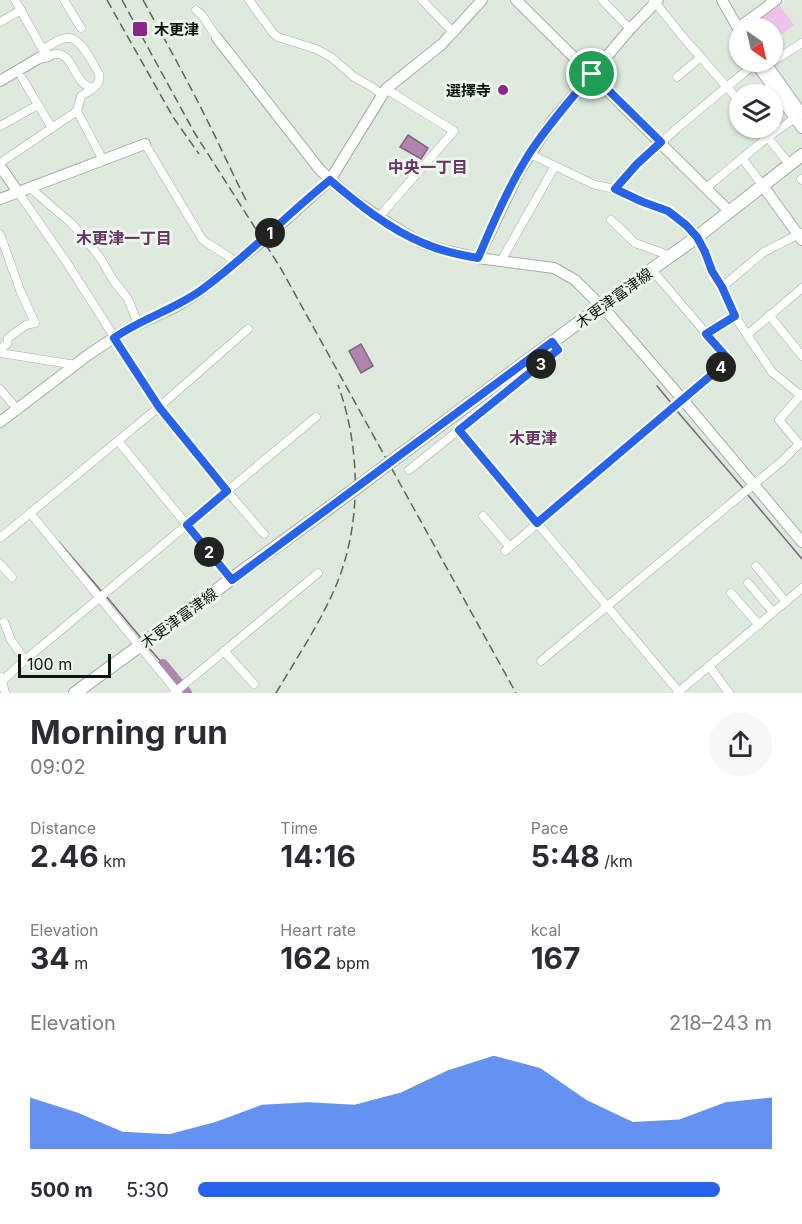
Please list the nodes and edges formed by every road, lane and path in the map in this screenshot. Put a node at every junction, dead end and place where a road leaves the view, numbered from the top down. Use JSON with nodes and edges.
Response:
{"nodes":[{"id":1,"x":15,"y":0,"type":"edge"},
{"id":2,"x":64,"y":0,"type":"edge"},
{"id":3,"x":249,"y":0,"type":"edge"},
{"id":4,"x":422,"y":0,"type":"edge"},
{"id":5,"x":482,"y":0,"type":"edge"},
{"id":6,"x":516,"y":0,"type":"edge"},
{"id":7,"x":602,"y":0,"type":"edge"},
{"id":8,"x":722,"y":0,"type":"edge"},
{"id":9,"x":776,"y":0,"type":"edge"},
{"id":10,"x":656,"y":1,"type":"edge"},
{"id":11,"x":200,"y":8,"type":"dead end"},
{"id":12,"x":21,"y":10,"type":"junction"},
{"id":13,"x":732,"y":18,"type":"edge"},
{"id":14,"x":755,"y":18,"type":"edge"},
{"id":15,"x":0,"y":22,"type":"edge"},
{"id":16,"x":81,"y":28,"type":"dead end"},
{"id":17,"x":630,"y":28,"type":"junction"},
{"id":18,"x":454,"y":33,"type":"junction"},
{"id":19,"x":218,"y":38,"type":"joint"},
{"id":20,"x":802,"y":43,"type":"edge"},
{"id":21,"x":783,"y":52,"type":"edge"},
{"id":22,"x":45,"y":53,"type":"junction"},
{"id":23,"x":701,"y":57,"type":"junction"},
{"id":24,"x":748,"y":72,"type":"edge"},
{"id":25,"x":768,"y":72,"type":"edge"},
{"id":26,"x":0,"y":74,"type":"edge"},
{"id":27,"x":592,"y":74,"type":"junction"},
{"id":28,"x":677,"y":77,"type":"dead end"},
{"id":29,"x":22,"y":78,"type":"dead end"},
{"id":30,"x":0,"y":81,"type":"edge"},
{"id":31,"x":727,"y":87,"type":"junction"},
{"id":32,"x":93,"y":88,"type":"junction"},
{"id":33,"x":729,"y":89,"type":"edge"},
{"id":34,"x":384,"y":92,"type":"junction"},
{"id":35,"x":38,"y":105,"type":"junction"},
{"id":36,"x":76,"y":111,"type":"junction"},
{"id":37,"x":800,"y":115,"type":"edge"},
{"id":38,"x":0,"y":126,"type":"edge"},
{"id":39,"x":783,"y":127,"type":"edge"},
{"id":40,"x":52,"y":128,"type":"junction"},
{"id":41,"x":802,"y":128,"type":"edge"},
{"id":42,"x":767,"y":138,"type":"edge"},
{"id":43,"x":769,"y":138,"type":"edge"},
{"id":44,"x":661,"y":142,"type":"junction"},
{"id":45,"x":145,"y":144,"type":"joint"},
{"id":46,"x":530,"y":153,"type":"junction"},
{"id":47,"x":802,"y":155,"type":"edge"},
{"id":48,"x":742,"y":159,"type":"junction"},
{"id":49,"x":103,"y":160,"type":"junction"},
{"id":50,"x":0,"y":164,"type":"edge"},
{"id":51,"x":790,"y":165,"type":"junction"},
{"id":52,"x":555,"y":166,"type":"junction"},
{"id":53,"x":330,"y":180,"type":"junction"},
{"id":54,"x":763,"y":186,"type":"junction"},
{"id":55,"x":29,"y":187,"type":"junction"},
{"id":56,"x":706,"y":188,"type":"junction"},
{"id":57,"x":615,"y":189,"type":"junction"},
{"id":58,"x":18,"y":192,"type":"junction"},
{"id":59,"x":0,"y":199,"type":"edge"},
{"id":60,"x":729,"y":211,"type":"junction"},
{"id":61,"x":379,"y":217,"type":"junction"},
{"id":62,"x":611,"y":220,"type":"dead end"},
{"id":63,"x":0,"y":234,"type":"edge"},
{"id":64,"x":801,"y":236,"type":"edge"},
{"id":65,"x":697,"y":237,"type":"junction"},
{"id":66,"x":671,"y":256,"type":"junction"},
{"id":67,"x":478,"y":258,"type":"junction"},
{"id":68,"x":501,"y":261,"type":"junction"},
{"id":69,"x":237,"y":262,"type":"junction"},
{"id":70,"x":652,"y":270,"type":"junction"},
{"id":71,"x":722,"y":287,"type":"junction"},
{"id":72,"x":802,"y":288,"type":"edge"},
{"id":73,"x":600,"y":306,"type":"junction"},
{"id":74,"x":769,"y":315,"type":"junction"},
{"id":75,"x":735,"y":316,"type":"junction"},
{"id":76,"x":138,"y":324,"type":"junction"},
{"id":77,"x":248,"y":329,"type":"dead end"},
{"id":78,"x":706,"y":334,"type":"junction"},
{"id":79,"x":747,"y":334,"type":"junction"},
{"id":80,"x":114,"y":338,"type":"junction"},
{"id":81,"x":552,"y":342,"type":"junction"},
{"id":82,"x":0,"y":351,"type":"edge"},
{"id":83,"x":802,"y":356,"type":"edge"},
{"id":84,"x":76,"y":365,"type":"junction"},
{"id":85,"x":0,"y":389,"type":"edge"},
{"id":86,"x":801,"y":394,"type":"edge"},
{"id":87,"x":683,"y":400,"type":"junction"},
{"id":88,"x":159,"y":407,"type":"junction"},
{"id":89,"x":18,"y":410,"type":"junction"},
{"id":90,"x":316,"y":417,"type":"dead end"},
{"id":91,"x":0,"y":422,"type":"edge"},
{"id":92,"x":459,"y":430,"type":"junction"},
{"id":93,"x":118,"y":441,"type":"junction"},
{"id":94,"x":409,"y":470,"type":"dead end"},
{"id":95,"x":754,"y":484,"type":"junction"},
{"id":96,"x":227,"y":491,"type":"junction"},
{"id":97,"x":30,"y":513,"type":"junction"},
{"id":98,"x":483,"y":516,"type":"dead end"},
{"id":99,"x":537,"y":523,"type":"junction"},
{"id":100,"x":187,"y":525,"type":"junction"},
{"id":101,"x":264,"y":534,"type":"dead end"},
{"id":102,"x":0,"y":538,"type":"edge"},
{"id":103,"x":802,"y":542,"type":"edge"},
{"id":104,"x":0,"y":564,"type":"edge"},
{"id":105,"x":756,"y":566,"type":"dead end"},
{"id":106,"x":318,"y":573,"type":"dead end"},
{"id":107,"x":12,"y":578,"type":"dead end"},
{"id":108,"x":232,"y":580,"type":"junction"},
{"id":109,"x":748,"y":583,"type":"dead end"},
{"id":110,"x":802,"y":588,"type":"edge"},
{"id":111,"x":731,"y":593,"type":"dead end"},
{"id":112,"x":101,"y":597,"type":"junction"},
{"id":113,"x":786,"y":602,"type":"junction"},
{"id":114,"x":608,"y":607,"type":"junction"},
{"id":115,"x":773,"y":612,"type":"junction"},
{"id":116,"x":4,"y":622,"type":"dead end"},
{"id":117,"x":759,"y":625,"type":"junction"},
{"id":118,"x":140,"y":647,"type":"junction"},
{"id":119,"x":224,"y":651,"type":"junction"},
{"id":120,"x":25,"y":660,"type":"junction"},
{"id":121,"x":541,"y":661,"type":"dead end"},
{"id":122,"x":709,"y":666,"type":"junction"},
{"id":123,"x":1,"y":679,"type":"edge"},
{"id":124,"x":254,"y":684,"type":"dead end"},
{"id":125,"x":176,"y":692,"type":"edge"},
{"id":126,"x":5,"y":693,"type":"edge"},
{"id":127,"x":75,"y":693,"type":"edge"},
{"id":128,"x":678,"y":693,"type":"edge"},
{"id":129,"x":729,"y":693,"type":"edge"}],
"edges":[{"from":1,"to":12,"type":"street"},
{"from":2,"to":16,"type":"street"},
{"from":3,"to":34,"type":"street"},
{"from":4,"to":18,"type":"street"},
{"from":5,"to":18,"type":"street"},
{"from":6,"to":27,"type":"street"},
{"from":7,"to":17,"type":"street"},
{"from":8,"to":13,"type":"street"},
{"from":9,"to":14,"type":"street"},
{"from":10,"to":17,"type":"street"},
{"from":10,"to":23,"type":"street"},
{"from":11,"to":19,"type":"street"},
{"from":12,"to":15,"type":"street"},
{"from":12,"to":22,"type":"street"},
{"from":17,"to":27,"type":"street"},
{"from":18,"to":34,"type":"street"},
{"from":19,"to":53,"type":"street"},
{"from":20,"to":21,"type":"street"},
{"from":22,"to":26,"type":"street"},
{"from":22,"to":30,"type":"street"},
{"from":22,"to":32,"type":"street"},
{"from":22,"to":32,"type":"street"},
{"from":23,"to":28,"type":"street"},
{"from":23,"to":31,"type":"street"},
{"from":24,"to":31,"type":"street"},
{"from":25,"to":37,"type":"street"},
{"from":27,"to":44,"type":"street"},
{"from":27,"to":46,"type":"street"},
{"from":29,"to":35,"type":"street"},
{"from":31,"to":33,"type":"street"},
{"from":31,"to":44,"type":"street"},
{"from":32,"to":36,"type":"street"},
{"from":34,"to":53,"type":"street"},
{"from":34,"to":61,"type":"street"},
{"from":35,"to":38,"type":"street"},
{"from":35,"to":40,"type":"street"},
{"from":36,"to":40,"type":"street"},
{"from":36,"to":49,"type":"street"},
{"from":37,"to":39,"type":"street"},
{"from":37,"to":41,"type":"street"},
{"from":40,"to":50,"type":"street"},
{"from":42,"to":48,"type":"street"},
{"from":43,"to":51,"type":"street"},
{"from":44,"to":56,"type":"street"},
{"from":44,"to":57,"type":"street"},
{"from":45,"to":49,"type":"street"},
{"from":45,"to":69,"type":"street"},
{"from":46,"to":52,"type":"street"},
{"from":46,"to":67,"type":"street"},
{"from":47,"to":51,"type":"main road","name":"木更津富津線"},
{"from":48,"to":54,"type":"street"},
{"from":48,"to":56,"type":"street"},
{"from":49,"to":55,"type":"street"},
{"from":50,"to":58,"type":"street"},
{"from":51,"to":54,"type":"main road","name":"木更津富津線"},
{"from":52,"to":57,"type":"street"},
{"from":52,"to":68,"type":"street"},
{"from":53,"to":61,"type":"street"},
{"from":53,"to":69,"type":"street"},
{"from":54,"to":60,"type":"main road","name":"木更津富津線"},
{"from":54,"to":64,"type":"street"},
{"from":55,"to":58,"type":"street"},
{"from":55,"to":76,"type":"street"},
{"from":56,"to":60,"type":"street"},
{"from":57,"to":65,"type":"street"},
{"from":58,"to":59,"type":"street"},
{"from":58,"to":80,"type":"street"},
{"from":60,"to":65,"type":"main road","name":"木更津富津線"},
{"from":61,"to":67,"type":"street"},
{"from":62,"to":66,"type":"street"},
{"from":63,"to":82,"type":"street"},
{"from":64,"to":71,"type":"street"},
{"from":65,"to":66,"type":"main road","name":"木更津富津線"},
{"from":65,"to":71,"type":"street"},
{"from":66,"to":70,"type":"main road","name":"木更津富津線"},
{"from":67,"to":68,"type":"street"},
{"from":68,"to":73,"type":"street"},
{"from":69,"to":76,"type":"street"},
{"from":70,"to":73,"type":"main road","name":"木更津富津線"},
{"from":70,"to":78,"type":"street"},
{"from":71,"to":75,"type":"street"},
{"from":72,"to":74,"type":"street"},
{"from":73,"to":81,"type":"main road","name":"木更津富津線"},
{"from":73,"to":87,"type":"street"},
{"from":74,"to":79,"type":"street"},
{"from":74,"to":83,"type":"street"},
{"from":75,"to":78,"type":"street"},
{"from":75,"to":79,"type":"street"},
{"from":76,"to":80,"type":"street"},
{"from":77,"to":88,"type":"street"},
{"from":78,"to":87,"type":"street"},
{"from":79,"to":86,"type":"street"},
{"from":80,"to":84,"type":"street"},
{"from":80,"to":88,"type":"street"},
{"from":81,"to":92,"type":"street"},
{"from":81,"to":108,"type":"main road","name":"木更津富津線","bridge":true},
{"from":82,"to":84,"type":"street"},
{"from":84,"to":89,"type":"street"},
{"from":85,"to":89,"type":"street"},
{"from":86,"to":95,"type":"street"},
{"from":87,"to":95,"type":"street"},
{"from":87,"to":99,"type":"street"},
{"from":88,"to":93,"type":"street"},
{"from":88,"to":96,"type":"street"},
{"from":89,"to":91,"type":"street"},
{"from":90,"to":96,"type":"street"},
{"from":92,"to":94,"type":"street"},
{"from":92,"to":99,"type":"street"},
{"from":93,"to":97,"type":"street"},
{"from":93,"to":100,"type":"street"},
{"from":95,"to":103,"type":"street"},
{"from":95,"to":114,"type":"street"},
{"from":96,"to":100,"type":"street"},
{"from":96,"to":101,"type":"street"},
{"from":97,"to":102,"type":"street"},
{"from":97,"to":112,"type":"street"},
{"from":98,"to":99,"type":"street"},
{"from":99,"to":114,"type":"street"},
{"from":100,"to":108,"type":"street"},
{"from":100,"to":112,"type":"street"},
{"from":104,"to":107,"type":"street"},
{"from":105,"to":113,"type":"street"},
{"from":106,"to":119,"type":"street"},
{"from":108,"to":118,"type":"main road","name":"木更津富津線"},
{"from":109,"to":115,"type":"street"},
{"from":110,"to":113,"type":"street"},
{"from":111,"to":117,"type":"street"},
{"from":112,"to":118,"type":"street"},
{"from":112,"to":120,"type":"street"},
{"from":113,"to":115,"type":"street"},
{"from":114,"to":121,"type":"street"},
{"from":114,"to":128,"type":"street"},
{"from":115,"to":117,"type":"street"},
{"from":116,"to":120,"type":"street"},
{"from":117,"to":122,"type":"street"},
{"from":118,"to":125,"type":"street"},
{"from":118,"to":127,"type":"main road","name":"木更津富津線"},
{"from":119,"to":124,"type":"street"},
{"from":119,"to":125,"type":"street"},
{"from":120,"to":123,"type":"street"},
{"from":122,"to":128,"type":"street"},
{"from":122,"to":129,"type":"street"},
{"from":123,"to":126,"type":"street"}]}
